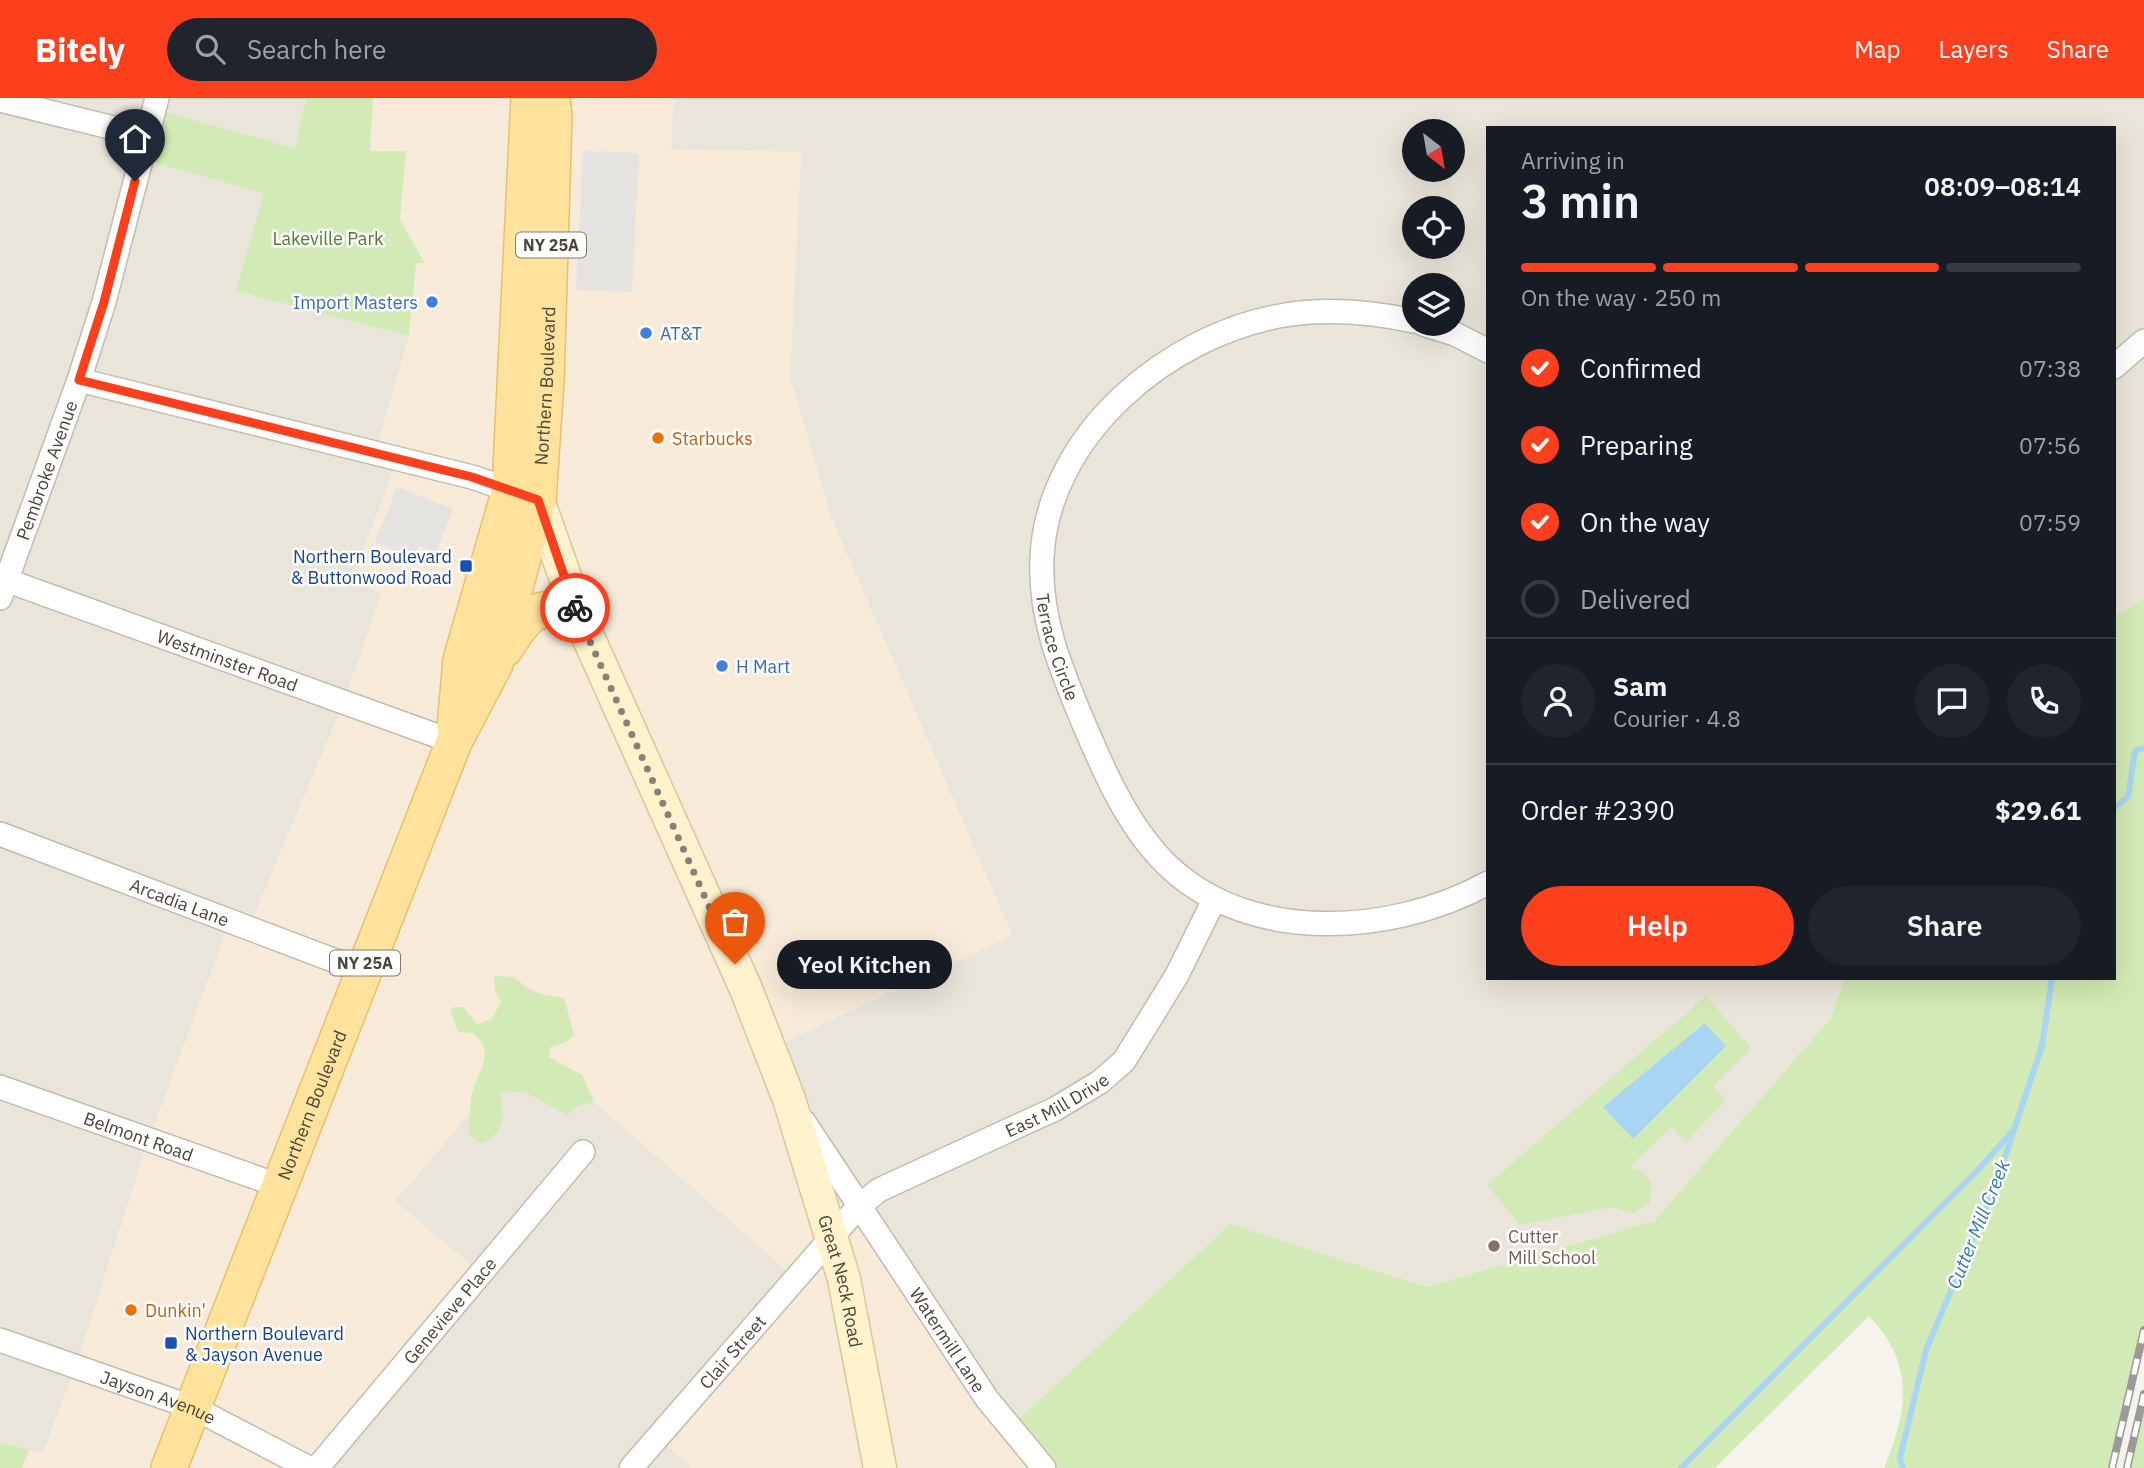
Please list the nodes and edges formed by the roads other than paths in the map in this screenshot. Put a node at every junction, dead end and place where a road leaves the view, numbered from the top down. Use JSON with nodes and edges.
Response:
{"nodes":[{"id":1,"x":156,"y":98,"type":"edge"},
{"id":2,"x":529,"y":98,"type":"edge"},
{"id":3,"x":552,"y":98,"type":"edge"},
{"id":4,"x":0,"y":100,"type":"edge"},
{"id":5,"x":146,"y":136,"type":"junction"},
{"id":6,"x":1402,"y":319,"type":"edge"},
{"id":7,"x":1459,"y":336,"type":"edge"},
{"id":8,"x":2144,"y":341,"type":"edge"},
{"id":9,"x":1486,"y":350,"type":"edge"},
{"id":10,"x":2116,"y":365,"type":"edge"},
{"id":11,"x":79,"y":380,"type":"junction"},
{"id":12,"x":524,"y":495,"type":"junction"},
{"id":13,"x":2,"y":585,"type":"edge"},
{"id":14,"x":580,"y":619,"type":"junction"},
{"id":15,"x":495,"y":664,"type":"junction"},
{"id":16,"x":454,"y":742,"type":"junction"},
{"id":17,"x":0,"y":834,"type":"edge"},
{"id":18,"x":1486,"y":884,"type":"edge"},
{"id":19,"x":1214,"y":900,"type":"junction"},
{"id":20,"x":362,"y":971,"type":"junction"},
{"id":21,"x":0,"y":1087,"type":"edge"},
{"id":22,"x":789,"y":1099,"type":"junction"},
{"id":23,"x":583,"y":1152,"type":"dead end"},
{"id":24,"x":277,"y":1185,"type":"junction"},
{"id":25,"x":858,"y":1207,"type":"junction"},
{"id":26,"x":831,"y":1235,"type":"junction"},
{"id":27,"x":0,"y":1340,"type":"edge"},
{"id":28,"x":194,"y":1408,"type":"junction"},
{"id":29,"x":169,"y":1468,"type":"edge"},
{"id":30,"x":309,"y":1468,"type":"edge"},
{"id":31,"x":317,"y":1468,"type":"edge"},
{"id":32,"x":631,"y":1468,"type":"edge"},
{"id":33,"x":880,"y":1468,"type":"edge"},
{"id":34,"x":1045,"y":1468,"type":"edge"}],
"edges":[{"from":1,"to":5,"type":"street","name":"Pembroke Avenue"},
{"from":2,"to":12,"type":"main road","name":"Northern Boulevard","number":"NY 25A"},
{"from":3,"to":12,"type":"main road","name":"Northern Boulevard","number":"NY 25A"},
{"from":4,"to":5,"type":"street"},
{"from":5,"to":11,"type":"street","name":"Pembroke Avenue"},
{"from":6,"to":19,"type":"street","name":"Terrace Circle"},
{"from":7,"to":9,"type":"street"},
{"from":8,"to":10,"type":"street"},
{"from":11,"to":12,"type":"street"},
{"from":11,"to":13,"type":"street","name":"Pembroke Avenue"},
{"from":12,"to":14,"type":"main road","name":"Great Neck Road"},
{"from":12,"to":15,"type":"main road","name":"Northern Boulevard","number":"NY 25A"},
{"from":12,"to":16,"type":"main road","name":"Northern Boulevard","number":"NY 25A"},
{"from":13,"to":16,"type":"street","name":"Westminster Road"},
{"from":14,"to":15,"type":"main road"},
{"from":14,"to":22,"type":"main road","name":"Great Neck Road"},
{"from":15,"to":16,"type":"main road","name":"Northern Boulevard","number":"NY 25A"},
{"from":16,"to":20,"type":"main road","name":"Northern Boulevard","number":"NY 25A"},
{"from":17,"to":20,"type":"street","name":"Arcadia Lane"},
{"from":18,"to":19,"type":"street","name":"Terrace Circle"},
{"from":19,"to":25,"type":"street","name":"East Mill Drive"},
{"from":20,"to":24,"type":"main road","name":"Northern Boulevard","number":"NY 25A"},
{"from":21,"to":24,"type":"street","name":"Belmont Road"},
{"from":22,"to":25,"type":"street","name":"Great Neck Road"},
{"from":22,"to":26,"type":"main road","name":"Great Neck Road"},
{"from":23,"to":31,"type":"street","name":"Genevieve Place"},
{"from":24,"to":28,"type":"main road","name":"Northern Boulevard","number":"NY 25A"},
{"from":25,"to":26,"type":"street","name":"East Mill Drive"},
{"from":25,"to":34,"type":"street","name":"Watermill Lane"},
{"from":26,"to":32,"type":"street","name":"Clair Street"},
{"from":26,"to":33,"type":"main road","name":"Great Neck Road"},
{"from":27,"to":28,"type":"street","name":"Jayson Avenue"},
{"from":28,"to":29,"type":"main road","name":"Northern Boulevard","number":"NY 25A"},
{"from":28,"to":30,"type":"street","name":"Jayson Avenue"}]}
